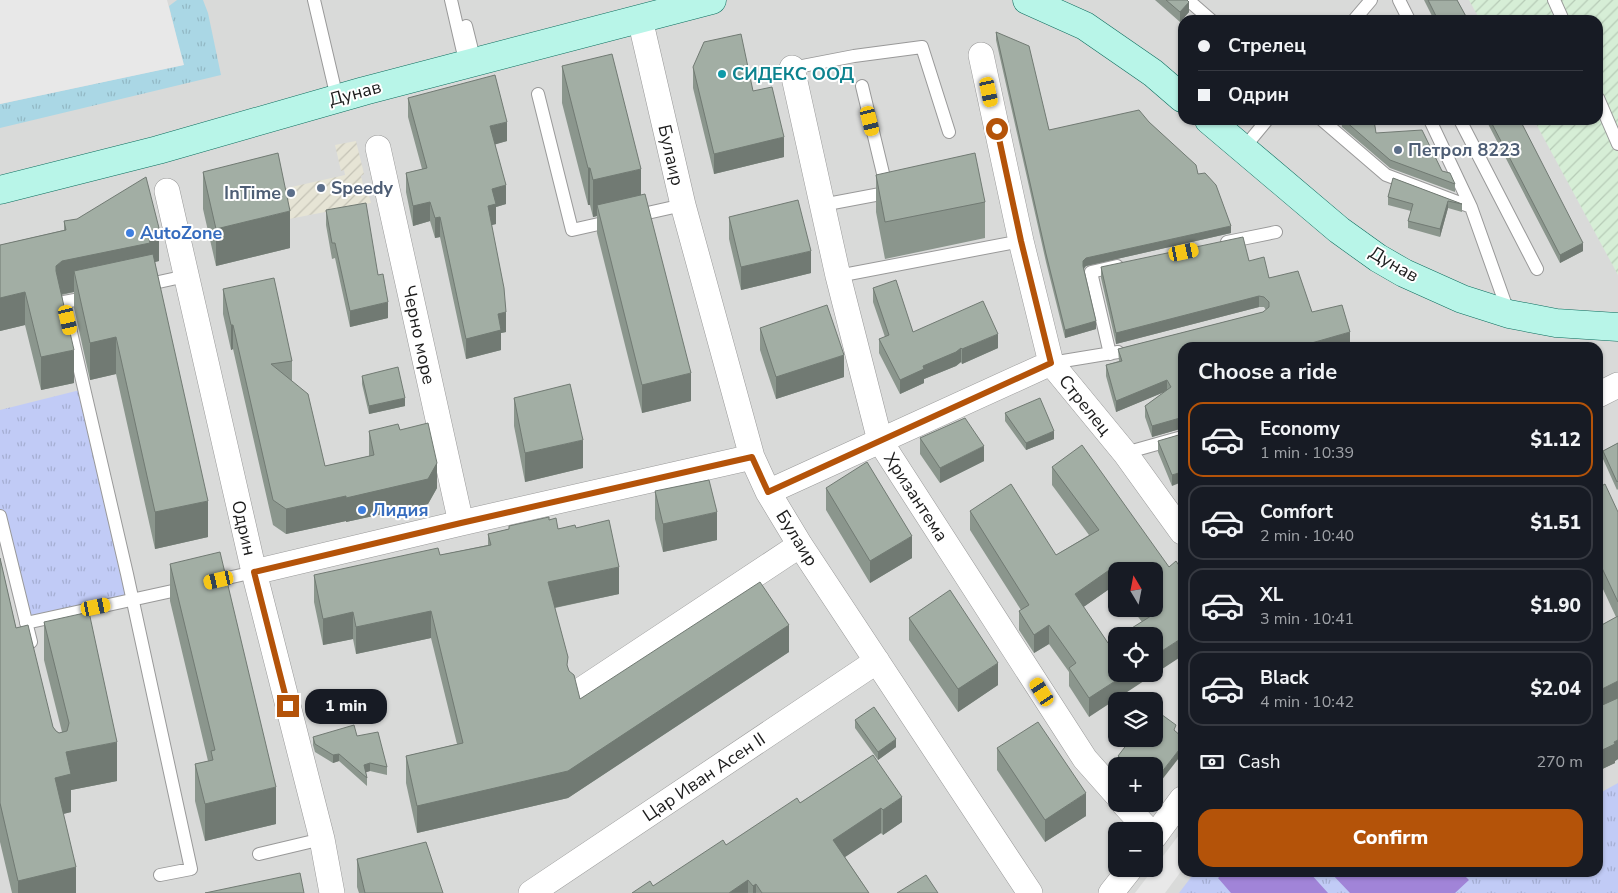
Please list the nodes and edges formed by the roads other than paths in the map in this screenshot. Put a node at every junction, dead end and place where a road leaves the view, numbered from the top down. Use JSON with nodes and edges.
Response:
{"nodes":[{"id":1,"x":314,"y":0,"type":"edge"},
{"id":2,"x":451,"y":0,"type":"edge"},
{"id":3,"x":459,"y":0,"type":"edge"},
{"id":4,"x":712,"y":0,"type":"edge"},
{"id":5,"x":1027,"y":0,"type":"edge"},
{"id":6,"x":1188,"y":0,"type":"edge"},
{"id":7,"x":1371,"y":0,"type":"edge"},
{"id":8,"x":1399,"y":0,"type":"edge"},
{"id":9,"x":1554,"y":0,"type":"edge"},
{"id":10,"x":1205,"y":15,"type":"edge"},
{"id":11,"x":1358,"y":15,"type":"edge"},
{"id":12,"x":1406,"y":15,"type":"edge"},
{"id":13,"x":1560,"y":15,"type":"edge"},
{"id":14,"x":640,"y":19,"type":"junction"},
{"id":15,"x":981,"y":55,"type":"dead end"},
{"id":16,"x":471,"y":63,"type":"junction"},
{"id":17,"x":792,"y":68,"type":"joint"},
{"id":18,"x":862,"y":86,"type":"dead end"},
{"id":19,"x":538,"y":94,"type":"dead end"},
{"id":20,"x":1178,"y":95,"type":"edge"},
{"id":21,"x":337,"y":98,"type":"junction"},
{"id":22,"x":1603,"y":110,"type":"edge"},
{"id":23,"x":1215,"y":125,"type":"edge"},
{"id":24,"x":1262,"y":125,"type":"edge"},
{"id":25,"x":1328,"y":125,"type":"edge"},
{"id":26,"x":1432,"y":125,"type":"edge"},
{"id":27,"x":1463,"y":125,"type":"edge"},
{"id":28,"x":949,"y":132,"type":"dead end"},
{"id":29,"x":1618,"y":144,"type":"edge"},
{"id":30,"x":378,"y":148,"type":"dead end"},
{"id":31,"x":1243,"y":149,"type":"junction"},
{"id":32,"x":907,"y":189,"type":"edge"},
{"id":33,"x":0,"y":190,"type":"edge"},
{"id":34,"x":167,"y":190,"type":"dead end"},
{"id":35,"x":887,"y":193,"type":"junction"},
{"id":36,"x":682,"y":204,"type":"junction"},
{"id":37,"x":822,"y":205,"type":"junction"},
{"id":38,"x":1472,"y":207,"type":"junction"},
{"id":39,"x":1276,"y":232,"type":"dead end"},
{"id":40,"x":1021,"y":241,"type":"junction"},
{"id":41,"x":1218,"y":244,"type":"edge"},
{"id":42,"x":1130,"y":263,"type":"edge"},
{"id":43,"x":1537,"y":269,"type":"dead end"},
{"id":44,"x":186,"y":276,"type":"junction"},
{"id":45,"x":838,"y":276,"type":"junction"},
{"id":46,"x":130,"y":288,"type":"edge"},
{"id":47,"x":102,"y":294,"type":"edge"},
{"id":48,"x":1509,"y":314,"type":"junction"},
{"id":49,"x":1618,"y":326,"type":"edge"},
{"id":50,"x":1129,"y":349,"type":"edge"},
{"id":51,"x":1110,"y":354,"type":"junction"},
{"id":52,"x":1051,"y":363,"type":"junction"},
{"id":53,"x":1618,"y":385,"type":"edge"},
{"id":54,"x":1603,"y":392,"type":"edge"},
{"id":55,"x":1178,"y":438,"type":"edge"},
{"id":56,"x":880,"y":441,"type":"junction"},
{"id":57,"x":1125,"y":453,"type":"junction"},
{"id":58,"x":752,"y":457,"type":"junction"},
{"id":59,"x":768,"y":492,"type":"junction"},
{"id":60,"x":0,"y":516,"type":"edge"},
{"id":61,"x":461,"y":523,"type":"junction"},
{"id":62,"x":1178,"y":524,"type":"edge"},
{"id":63,"x":800,"y":545,"type":"junction"},
{"id":64,"x":254,"y":572,"type":"junction"},
{"id":65,"x":132,"y":600,"type":"junction"},
{"id":66,"x":26,"y":622,"type":"junction"},
{"id":67,"x":33,"y":651,"type":"edge"},
{"id":68,"x":877,"y":661,"type":"junction"},
{"id":69,"x":581,"y":690,"type":"dead end"},
{"id":70,"x":1108,"y":785,"type":"edge"},
{"id":71,"x":1178,"y":804,"type":"edge"},
{"id":72,"x":1131,"y":812,"type":"edge"},
{"id":73,"x":1141,"y":822,"type":"edge"},
{"id":74,"x":1163,"y":825,"type":"edge"},
{"id":75,"x":322,"y":839,"type":"junction"},
{"id":76,"x":259,"y":854,"type":"dead end"},
{"id":77,"x":160,"y":875,"type":"dead end"},
{"id":78,"x":1124,"y":877,"type":"edge"},
{"id":79,"x":330,"y":892,"type":"edge"},
{"id":80,"x":531,"y":893,"type":"edge"},
{"id":81,"x":1030,"y":893,"type":"edge"},
{"id":82,"x":1112,"y":893,"type":"edge"}],
"edges":[{"from":1,"to":21,"type":"lane"},
{"from":2,"to":16,"type":"lane"},
{"from":3,"to":16,"type":"lane"},
{"from":4,"to":14,"type":"main road","name":"Дунав"},
{"from":5,"to":20,"type":"main road"},
{"from":6,"to":10,"type":"lane"},
{"from":7,"to":11,"type":"lane"},
{"from":8,"to":12,"type":"lane"},
{"from":9,"to":13,"type":"lane"},
{"from":14,"to":16,"type":"main road","name":"Дунав"},
{"from":14,"to":36,"type":"street","name":"Булаир"},
{"from":15,"to":40,"type":"street","name":"Стрелец"},
{"from":16,"to":21,"type":"main road","name":"Дунав"},
{"from":17,"to":28,"type":"lane"},
{"from":17,"to":37,"type":"street","name":"Хризантема"},
{"from":18,"to":35,"type":"lane"},
{"from":19,"to":36,"type":"lane"},
{"from":21,"to":33,"type":"main road","name":"Дунав"},
{"from":22,"to":29,"type":"lane"},
{"from":23,"to":31,"type":"main road","name":"Дунав"},
{"from":24,"to":31,"type":"lane"},
{"from":25,"to":38,"type":"lane"},
{"from":26,"to":38,"type":"lane"},
{"from":27,"to":43,"type":"lane"},
{"from":30,"to":61,"type":"street","name":"Черно море"},
{"from":31,"to":48,"type":"main road","name":"Дунав"},
{"from":32,"to":35,"type":"lane"},
{"from":34,"to":44,"type":"street","name":"Одрин"},
{"from":35,"to":37,"type":"lane"},
{"from":36,"to":58,"type":"street","name":"Булаир"},
{"from":37,"to":45,"type":"street","name":"Хризантема"},
{"from":38,"to":48,"type":"lane"},
{"from":39,"to":41,"type":"lane"},
{"from":40,"to":45,"type":"lane"},
{"from":40,"to":52,"type":"street","name":"Стрелец"},
{"from":42,"to":51,"type":"lane"},
{"from":44,"to":46,"type":"lane"},
{"from":44,"to":64,"type":"street","name":"Одрин"},
{"from":45,"to":56,"type":"street","name":"Хризантема"},
{"from":47,"to":65,"type":"lane"},
{"from":48,"to":49,"type":"main road","name":"Дунав"},
{"from":50,"to":51,"type":"lane"},
{"from":51,"to":52,"type":"lane"},
{"from":52,"to":56,"type":"street"},
{"from":52,"to":57,"type":"street","name":"Стрелец"},
{"from":53,"to":54,"type":"street"},
{"from":55,"to":57,"type":"lane"},
{"from":56,"to":59,"type":"street"},
{"from":56,"to":70,"type":"street","name":"Хризантема"},
{"from":57,"to":62,"type":"street","name":"Стрелец"},
{"from":58,"to":59,"type":"street","name":"Булаир"},
{"from":58,"to":61,"type":"street"},
{"from":59,"to":63,"type":"street","name":"Булаир"},
{"from":60,"to":66,"type":"lane"},
{"from":61,"to":64,"type":"street"},
{"from":63,"to":68,"type":"street","name":"Булаир"},
{"from":63,"to":69,"type":"street"},
{"from":64,"to":65,"type":"lane"},
{"from":64,"to":75,"type":"street","name":"Одрин"},
{"from":65,"to":66,"type":"lane"},
{"from":65,"to":77,"type":"lane"},
{"from":66,"to":67,"type":"lane"},
{"from":68,"to":80,"type":"street","name":"Цар Иван Асен II"},
{"from":68,"to":81,"type":"street","name":"Булаир"},
{"from":71,"to":74,"type":"street"},
{"from":72,"to":73,"type":"street"},
{"from":75,"to":76,"type":"lane"},
{"from":75,"to":79,"type":"street","name":"Одрин"},
{"from":78,"to":82,"type":"street"}]}
